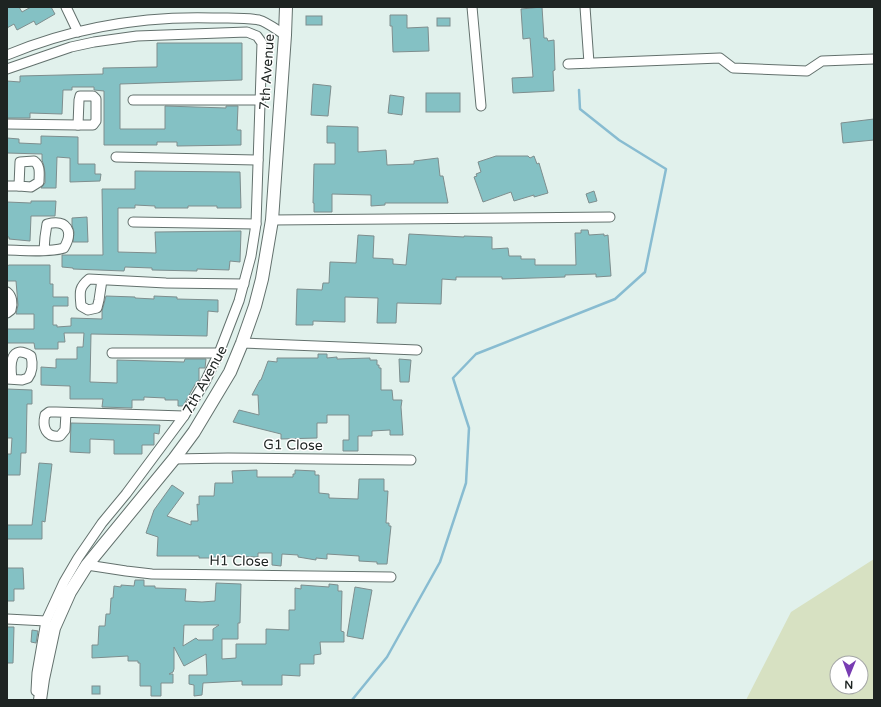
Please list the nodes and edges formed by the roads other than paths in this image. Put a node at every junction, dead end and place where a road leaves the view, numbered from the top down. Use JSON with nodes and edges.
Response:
{"nodes":[{"id":1,"x":66,"y":7,"type":"edge"},
{"id":2,"x":286,"y":7,"type":"edge"},
{"id":3,"x":472,"y":7,"type":"edge"},
{"id":4,"x":585,"y":7,"type":"edge"},
{"id":5,"x":78,"y":32,"type":"junction"},
{"id":6,"x":285,"y":35,"type":"junction"},
{"id":7,"x":7,"y":55,"type":"edge"},
{"id":8,"x":874,"y":59,"type":"edge"},
{"id":9,"x":589,"y":63,"type":"junction"},
{"id":10,"x":568,"y":64,"type":"dead end"},
{"id":11,"x":7,"y":69,"type":"edge"},
{"id":12,"x":133,"y":100,"type":"dead end"},
{"id":13,"x":260,"y":100,"type":"junction"},
{"id":14,"x":481,"y":106,"type":"dead end"},
{"id":15,"x":7,"y":124,"type":"edge"},
{"id":16,"x":78,"y":125,"type":"dead end"},
{"id":17,"x":116,"y":157,"type":"dead end"},
{"id":18,"x":258,"y":160,"type":"junction"},
{"id":19,"x":7,"y":186,"type":"edge"},
{"id":20,"x":19,"y":186,"type":"dead end"},
{"id":21,"x":610,"y":217,"type":"dead end"},
{"id":22,"x":272,"y":220,"type":"junction"},
{"id":23,"x":133,"y":222,"type":"dead end"},
{"id":24,"x":256,"y":224,"type":"junction"},
{"id":25,"x":7,"y":250,"type":"edge"},
{"id":26,"x":44,"y":250,"type":"dead end"},
{"id":27,"x":102,"y":280,"type":"dead end"},
{"id":28,"x":244,"y":284,"type":"junction"},
{"id":29,"x":7,"y":292,"type":"edge"},
{"id":30,"x":7,"y":313,"type":"edge"},
{"id":31,"x":242,"y":343,"type":"junction"},
{"id":32,"x":417,"y":350,"type":"dead end"},
{"id":33,"x":112,"y":353,"type":"dead end"},
{"id":34,"x":219,"y":353,"type":"junction"},
{"id":35,"x":66,"y":413,"type":"dead end"},
{"id":36,"x":184,"y":416,"type":"junction"},
{"id":37,"x":174,"y":459,"type":"junction"},
{"id":38,"x":411,"y":460,"type":"dead end"},
{"id":39,"x":87,"y":565,"type":"junction"},
{"id":40,"x":391,"y":576,"type":"dead end"},
{"id":41,"x":7,"y":619,"type":"edge"},
{"id":42,"x":46,"y":621,"type":"junction"},
{"id":43,"x":36,"y":700,"type":"edge"},
{"id":44,"x":40,"y":700,"type":"edge"}],
"edges":[{"from":1,"to":5,"type":"street"},
{"from":2,"to":6,"type":"main road","name":"7th Avenue"},
{"from":3,"to":14,"type":"street"},
{"from":4,"to":9,"type":"street"},
{"from":5,"to":6,"type":"street"},
{"from":5,"to":7,"type":"street"},
{"from":6,"to":22,"type":"main road","name":"7th Avenue"},
{"from":8,"to":9,"type":"street"},
{"from":9,"to":10,"type":"street"},
{"from":11,"to":13,"type":"street"},
{"from":12,"to":13,"type":"street"},
{"from":13,"to":18,"type":"street"},
{"from":15,"to":16,"type":"street"},
{"from":17,"to":18,"type":"street"},
{"from":18,"to":24,"type":"street"},
{"from":19,"to":20,"type":"street"},
{"from":21,"to":22,"type":"street"},
{"from":22,"to":31,"type":"main road","name":"7th Avenue"},
{"from":23,"to":24,"type":"street"},
{"from":24,"to":28,"type":"street"},
{"from":25,"to":26,"type":"street"},
{"from":27,"to":28,"type":"street"},
{"from":28,"to":34,"type":"street"},
{"from":29,"to":30,"type":"street"},
{"from":31,"to":32,"type":"street"},
{"from":31,"to":37,"type":"main road","name":"7th Avenue"},
{"from":33,"to":34,"type":"street"},
{"from":34,"to":36,"type":"street"},
{"from":35,"to":36,"type":"street"},
{"from":36,"to":42,"type":"street"},
{"from":37,"to":38,"type":"street","name":"G1 Close"},
{"from":37,"to":39,"type":"main road","name":"7th Avenue"},
{"from":39,"to":40,"type":"street","name":"H1 Close"},
{"from":39,"to":44,"type":"main road","name":"7th Avenue"},
{"from":41,"to":42,"type":"street"},
{"from":42,"to":43,"type":"street"}]}
